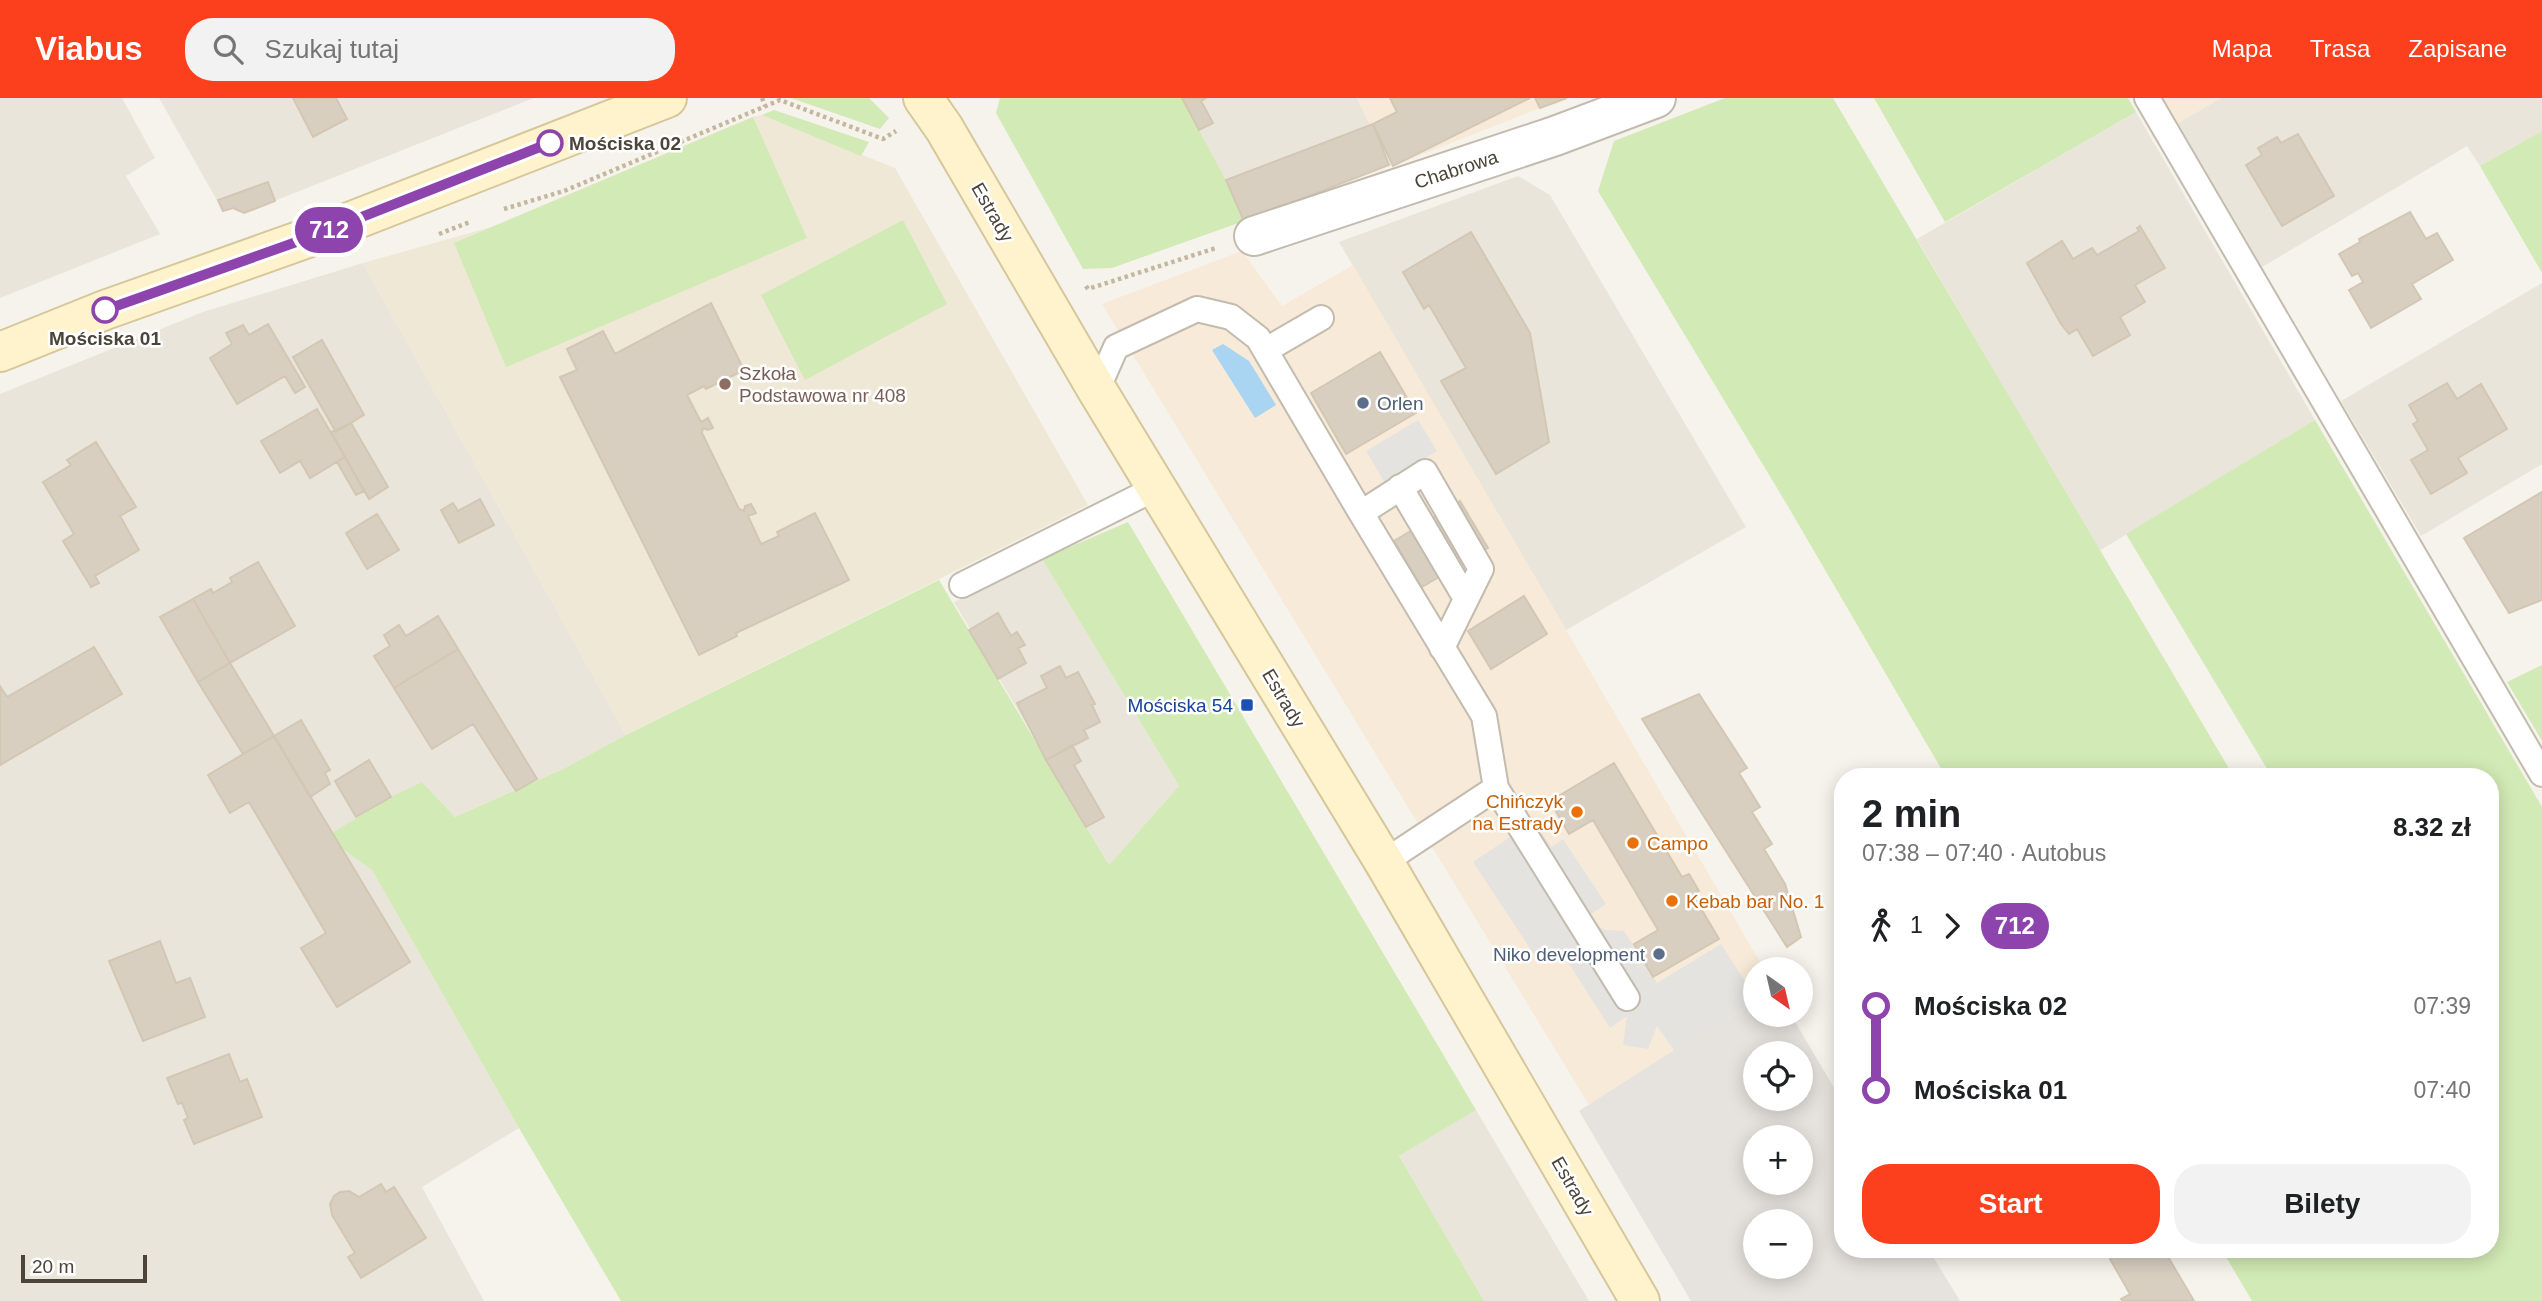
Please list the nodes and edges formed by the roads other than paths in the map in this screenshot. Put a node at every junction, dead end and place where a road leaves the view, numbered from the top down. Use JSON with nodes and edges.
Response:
{"nodes":[{"id":1,"x":667,"y":98,"type":"edge"},
{"id":2,"x":923,"y":98,"type":"edge"},
{"id":3,"x":1656,"y":98,"type":"edge"},
{"id":4,"x":2147,"y":98,"type":"edge"},
{"id":5,"x":1254,"y":236,"type":"road end"},
{"id":6,"x":1321,"y":318,"type":"dead end"},
{"id":7,"x":1266,"y":350,"type":"junction"},
{"id":8,"x":0,"y":352,"type":"edge"},
{"id":9,"x":1097,"y":390,"type":"junction"},
{"id":10,"x":1156,"y":488,"type":"junction"},
{"id":11,"x":1361,"y":513,"type":"junction"},
{"id":12,"x":962,"y":585,"type":"dead end"},
{"id":13,"x":1442,"y":648,"type":"junction"},
{"id":14,"x":2542,"y":774,"type":"edge"},
{"id":15,"x":1496,"y":788,"type":"junction"},
{"id":16,"x":1384,"y":862,"type":"junction"},
{"id":17,"x":1627,"y":998,"type":"dead end"},
{"id":18,"x":1640,"y":1301,"type":"edge"}],
"edges":[{"from":1,"to":8,"type":"main road"},
{"from":2,"to":9,"type":"main road","name":"Estrady"},
{"from":3,"to":5,"type":"street","name":"Chabrowa"},
{"from":4,"to":14,"type":"lane"},
{"from":6,"to":7,"type":"lane"},
{"from":7,"to":9,"type":"lane"},
{"from":7,"to":11,"type":"lane"},
{"from":9,"to":10,"type":"main road","name":"Estrady"},
{"from":10,"to":12,"type":"lane"},
{"from":10,"to":16,"type":"main road","name":"Estrady"},
{"from":11,"to":13,"type":"lane"},
{"from":11,"to":13,"type":"lane"},
{"from":13,"to":15,"type":"lane"},
{"from":15,"to":16,"type":"lane"},
{"from":15,"to":17,"type":"lane"},
{"from":16,"to":18,"type":"main road","name":"Estrady"}]}
